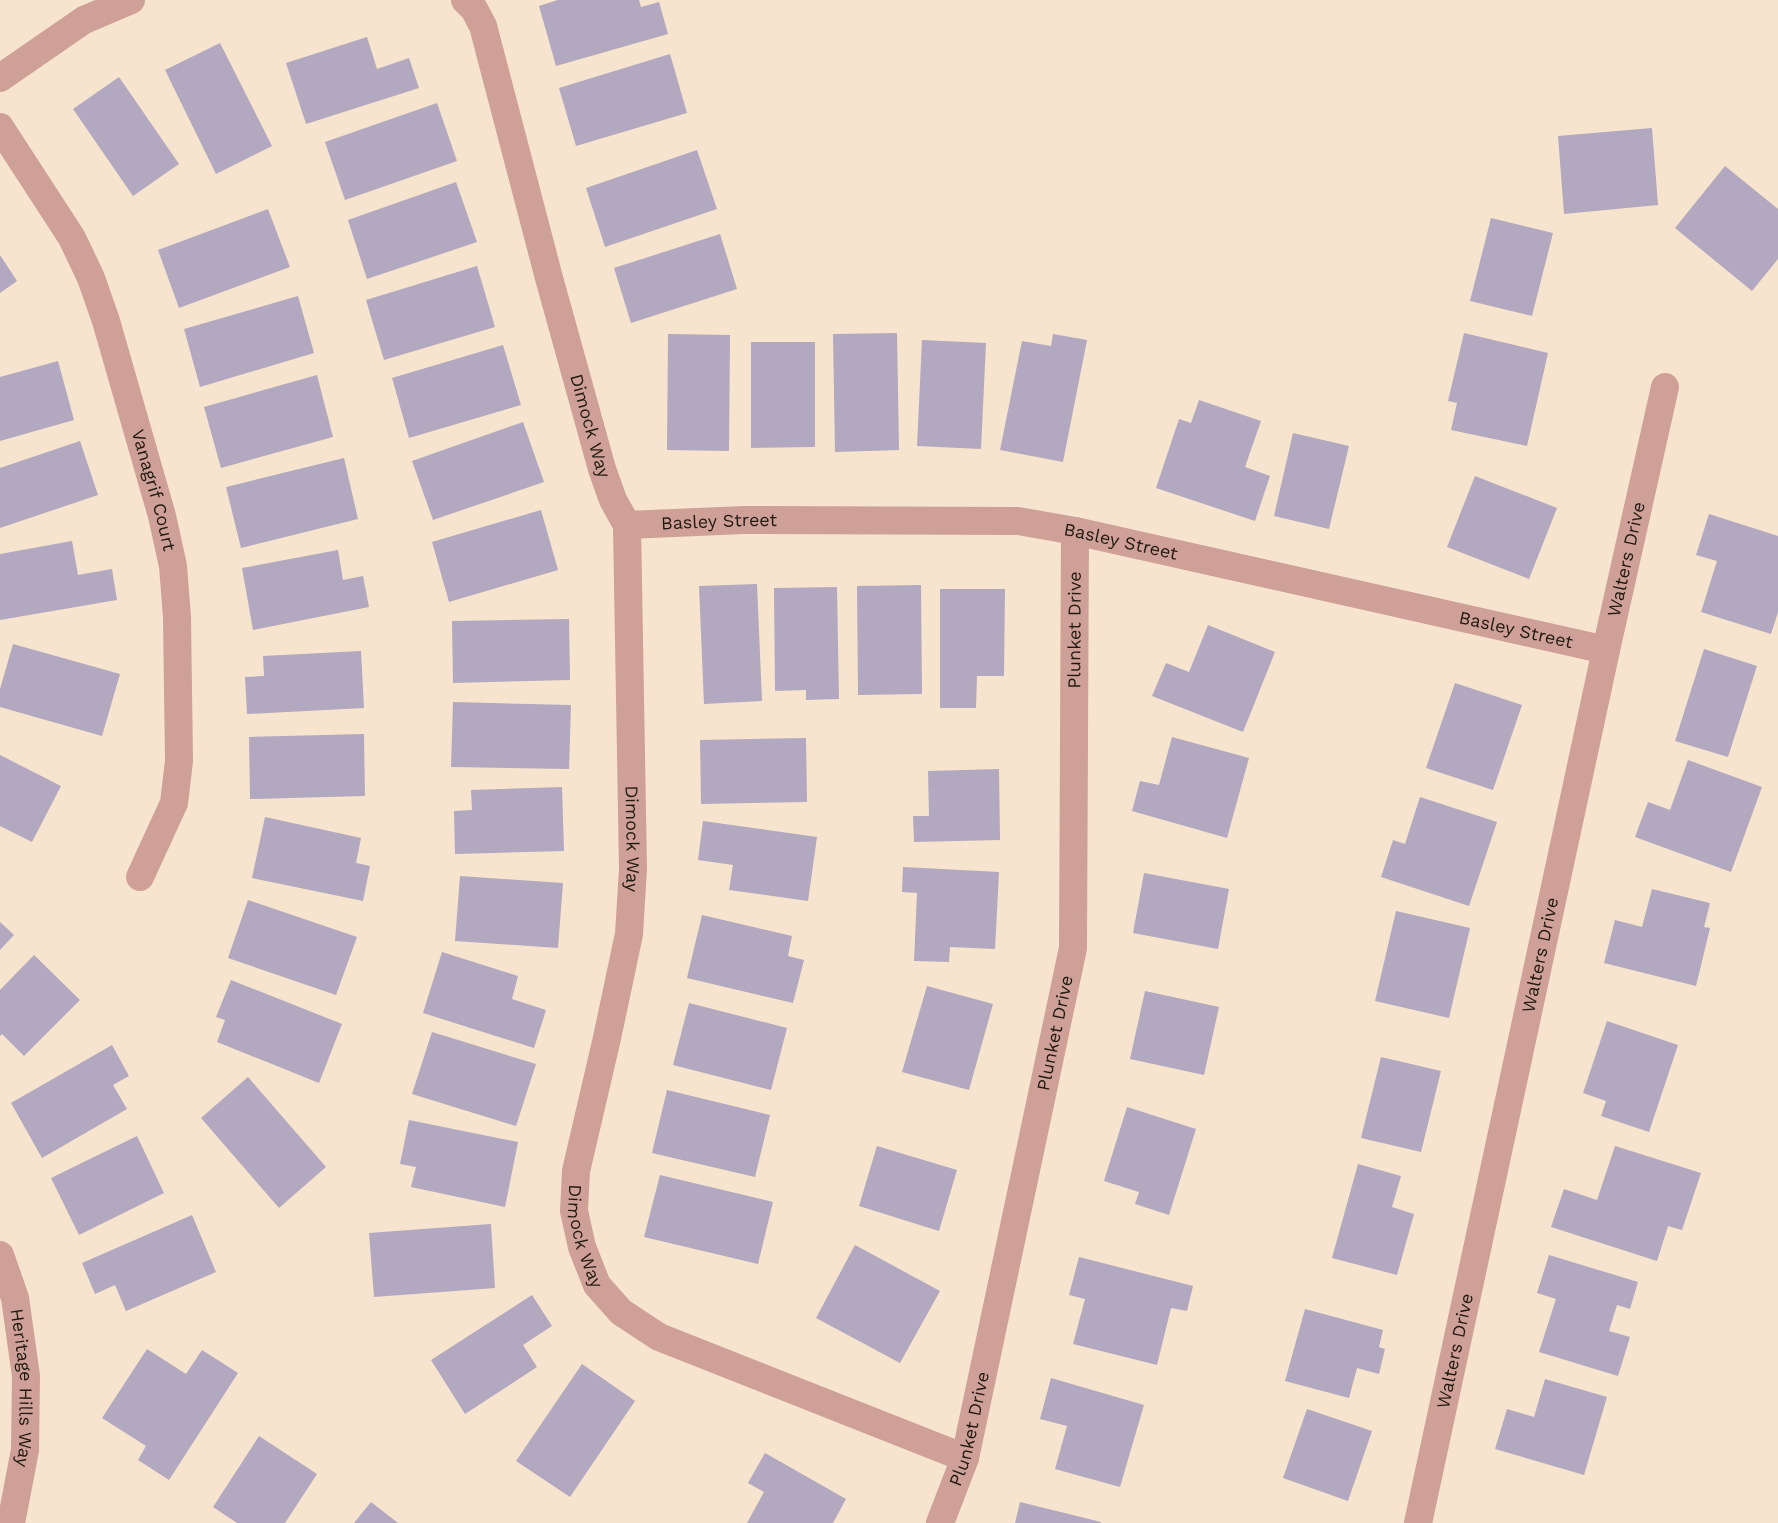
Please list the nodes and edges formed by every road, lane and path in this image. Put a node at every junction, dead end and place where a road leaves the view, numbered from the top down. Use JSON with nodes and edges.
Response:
{"nodes":[{"id":1,"x":131,"y":0,"type":"edge"},
{"id":2,"x":465,"y":0,"type":"edge"},
{"id":3,"x":0,"y":78,"type":"edge"},
{"id":4,"x":0,"y":127,"type":"edge"},
{"id":5,"x":1665,"y":388,"type":"dead end"},
{"id":6,"x":627,"y":525,"type":"junction"},
{"id":7,"x":1075,"y":531,"type":"junction"},
{"id":8,"x":1606,"y":650,"type":"junction"},
{"id":9,"x":140,"y":877,"type":"dead end"},
{"id":10,"x":0,"y":1255,"type":"edge"},
{"id":11,"x":964,"y":1458,"type":"junction"},
{"id":12,"x":11,"y":1523,"type":"edge"},
{"id":13,"x":940,"y":1523,"type":"edge"},
{"id":14,"x":1418,"y":1523,"type":"edge"}],
"edges":[{"from":1,"to":3,"type":"street"},
{"from":2,"to":6,"type":"street","name":"Dimock Way"},
{"from":4,"to":9,"type":"street","name":"Vanagrif Court"},
{"from":5,"to":8,"type":"street","name":"Walters Drive"},
{"from":6,"to":7,"type":"street","name":"Basley Street"},
{"from":6,"to":11,"type":"street","name":"Dimock Way"},
{"from":7,"to":8,"type":"street","name":"Basley Street"},
{"from":7,"to":11,"type":"street","name":"Plunket Drive"},
{"from":8,"to":14,"type":"street","name":"Walters Drive"},
{"from":10,"to":12,"type":"street","name":"Heritage Hills Way"},
{"from":11,"to":13,"type":"street","name":"Plunket Drive"}]}
